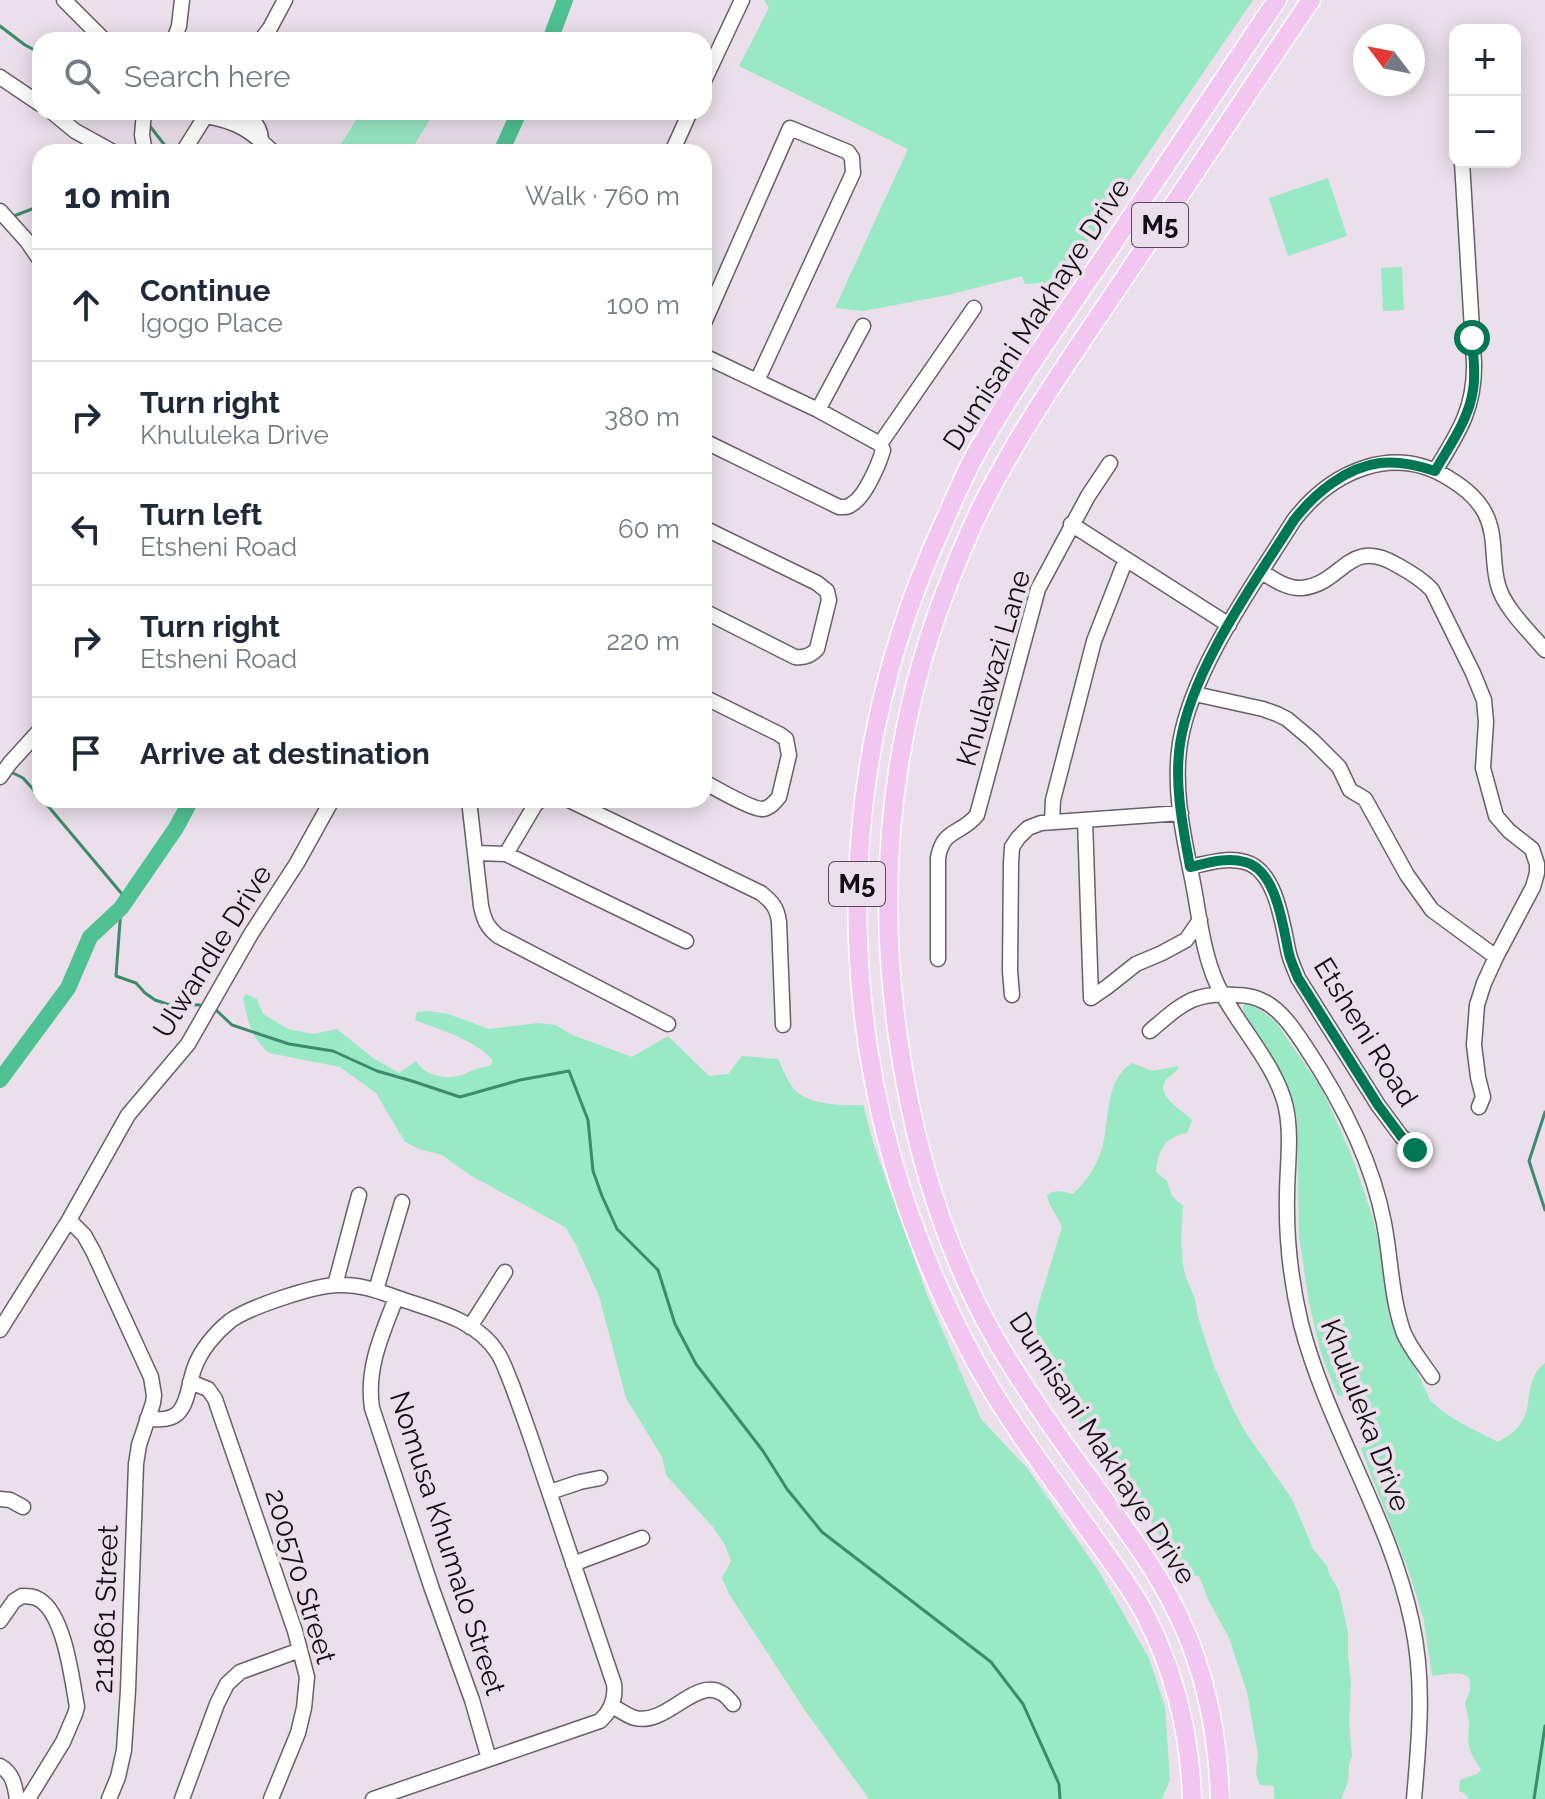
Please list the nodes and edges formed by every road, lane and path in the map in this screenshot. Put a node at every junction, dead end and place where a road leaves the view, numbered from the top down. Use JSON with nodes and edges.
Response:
{"nodes":[{"id":1,"x":64,"y":0,"type":"edge"},
{"id":2,"x":182,"y":0,"type":"edge"},
{"id":3,"x":285,"y":0,"type":"edge"},
{"id":4,"x":742,"y":0,"type":"edge"},
{"id":5,"x":1277,"y":0,"type":"edge"},
{"id":6,"x":1311,"y":0,"type":"edge"},
{"id":7,"x":96,"y":32,"type":"edge"},
{"id":8,"x":177,"y":32,"type":"edge"},
{"id":9,"x":267,"y":32,"type":"edge"},
{"id":10,"x":712,"y":64,"type":"edge"},
{"id":11,"x":0,"y":77,"type":"edge"},
{"id":12,"x":32,"y":99,"type":"edge"},
{"id":13,"x":62,"y":120,"type":"edge"},
{"id":14,"x":143,"y":120,"type":"edge"},
{"id":15,"x":203,"y":120,"type":"edge"},
{"id":16,"x":226,"y":120,"type":"edge"},
{"id":17,"x":253,"y":120,"type":"edge"},
{"id":18,"x":686,"y":120,"type":"edge"},
{"id":19,"x":261,"y":141,"type":"junction"},
{"id":20,"x":99,"y":144,"type":"edge"},
{"id":21,"x":144,"y":144,"type":"edge"},
{"id":22,"x":188,"y":144,"type":"edge"},
{"id":23,"x":264,"y":144,"type":"edge"},
{"id":24,"x":676,"y":144,"type":"edge"},
{"id":25,"x":1462,"y":168,"type":"edge"},
{"id":26,"x":0,"y":211,"type":"edge"},
{"id":27,"x":32,"y":248,"type":"edge"},
{"id":28,"x":712,"y":305,"type":"edge"},
{"id":29,"x":974,"y":308,"type":"dead end"},
{"id":30,"x":863,"y":326,"type":"dead end"},
{"id":31,"x":712,"y":360,"type":"edge"},
{"id":32,"x":757,"y":381,"type":"junction"},
{"id":33,"x":818,"y":410,"type":"junction"},
{"id":34,"x":880,"y":444,"type":"junction"},
{"id":35,"x":712,"y":445,"type":"edge"},
{"id":36,"x":1110,"y":463,"type":"dead end"},
{"id":37,"x":1435,"y":471,"type":"junction"},
{"id":38,"x":1071,"y":524,"type":"junction"},
{"id":39,"x":712,"y":532,"type":"edge"},
{"id":40,"x":1126,"y":559,"type":"junction"},
{"id":41,"x":1262,"y":572,"type":"junction"},
{"id":42,"x":712,"y":615,"type":"edge"},
{"id":43,"x":1229,"y":625,"type":"junction"},
{"id":44,"x":1545,"y":650,"type":"edge"},
{"id":45,"x":1195,"y":694,"type":"junction"},
{"id":46,"x":712,"y":701,"type":"edge"},
{"id":47,"x":32,"y":739,"type":"edge"},
{"id":48,"x":0,"y":777,"type":"edge"},
{"id":49,"x":712,"y":786,"type":"edge"},
{"id":50,"x":328,"y":808,"type":"edge"},
{"id":51,"x":470,"y":808,"type":"edge"},
{"id":52,"x":533,"y":808,"type":"edge"},
{"id":53,"x":586,"y":808,"type":"edge"},
{"id":54,"x":1181,"y":813,"type":"junction"},
{"id":55,"x":1085,"y":820,"type":"junction"},
{"id":56,"x":1052,"y":821,"type":"junction"},
{"id":57,"x":476,"y":853,"type":"junction"},
{"id":58,"x":506,"y":854,"type":"junction"},
{"id":59,"x":1190,"y":867,"type":"junction"},
{"id":60,"x":1200,"y":920,"type":"junction"},
{"id":61,"x":686,"y":941,"type":"dead end"},
{"id":62,"x":1496,"y":957,"type":"junction"},
{"id":63,"x":938,"y":959,"type":"dead end"},
{"id":64,"x":1223,"y":994,"type":"junction"},
{"id":65,"x":1012,"y":995,"type":"dead end"},
{"id":66,"x":668,"y":1024,"type":"dead end"},
{"id":67,"x":783,"y":1025,"type":"dead end"},
{"id":68,"x":1150,"y":1031,"type":"dead end"},
{"id":69,"x":1479,"y":1107,"type":"dead end"},
{"id":70,"x":1415,"y":1150,"type":"dead end"},
{"id":71,"x":359,"y":1195,"type":"dead end"},
{"id":72,"x":402,"y":1202,"type":"dead end"},
{"id":73,"x":69,"y":1220,"type":"junction"},
{"id":74,"x":505,"y":1272,"type":"dead end"},
{"id":75,"x":335,"y":1285,"type":"junction"},
{"id":76,"x":376,"y":1290,"type":"junction"},
{"id":77,"x":396,"y":1298,"type":"junction"},
{"id":78,"x":470,"y":1327,"type":"junction"},
{"id":79,"x":0,"y":1330,"type":"edge"},
{"id":80,"x":1432,"y":1377,"type":"dead end"},
{"id":81,"x":190,"y":1382,"type":"junction"},
{"id":82,"x":147,"y":1419,"type":"junction"},
{"id":83,"x":600,"y":1478,"type":"dead end"},
{"id":84,"x":550,"y":1492,"type":"junction"},
{"id":85,"x":0,"y":1499,"type":"edge"},
{"id":86,"x":23,"y":1507,"type":"dead end"},
{"id":87,"x":642,"y":1538,"type":"dead end"},
{"id":88,"x":573,"y":1564,"type":"junction"},
{"id":89,"x":0,"y":1621,"type":"edge"},
{"id":90,"x":300,"y":1650,"type":"junction"},
{"id":91,"x":733,"y":1704,"type":"dead end"},
{"id":92,"x":611,"y":1706,"type":"junction"},
{"id":93,"x":489,"y":1759,"type":"junction"},
{"id":94,"x":0,"y":1766,"type":"edge"},
{"id":95,"x":17,"y":1799,"type":"edge"},
{"id":96,"x":28,"y":1799,"type":"edge"},
{"id":97,"x":109,"y":1799,"type":"edge"},
{"id":98,"x":182,"y":1799,"type":"edge"},
{"id":99,"x":271,"y":1799,"type":"edge"},
{"id":100,"x":373,"y":1799,"type":"edge"},
{"id":101,"x":1192,"y":1799,"type":"edge"},
{"id":102,"x":1220,"y":1799,"type":"edge"},
{"id":103,"x":1414,"y":1799,"type":"edge"}],
"edges":[{"from":1,"to":7,"type":"street"},
{"from":2,"to":8,"type":"street"},
{"from":3,"to":9,"type":"street"},
{"from":4,"to":10,"type":"street"},
{"from":5,"to":101,"type":"main road","name":"Dumisani Makhaye Drive","number":"M5"},
{"from":6,"to":102,"type":"main road","name":"Dumisani Makhaye Drive","number":"M5"},
{"from":11,"to":12,"type":"street"},
{"from":13,"to":20,"type":"street"},
{"from":14,"to":21,"type":"street"},
{"from":15,"to":22,"type":"street"},
{"from":16,"to":19,"type":"street"},
{"from":17,"to":19,"type":"street"},
{"from":18,"to":24,"type":"street"},
{"from":19,"to":23,"type":"street"},
{"from":25,"to":37,"type":"street"},
{"from":26,"to":27,"type":"street"},
{"from":28,"to":32,"type":"street"},
{"from":29,"to":34,"type":"street"},
{"from":30,"to":33,"type":"street"},
{"from":31,"to":32,"type":"street"},
{"from":32,"to":33,"type":"street"},
{"from":33,"to":34,"type":"street"},
{"from":34,"to":35,"type":"street"},
{"from":36,"to":38,"type":"street","name":"Khulawazi Lane"},
{"from":37,"to":41,"type":"street","name":"Khululeka Drive"},
{"from":37,"to":44,"type":"street","name":"Khululeka Drive"},
{"from":38,"to":40,"type":"street"},
{"from":38,"to":63,"type":"street","name":"Khulawazi Lane"},
{"from":39,"to":42,"type":"street"},
{"from":40,"to":43,"type":"street"},
{"from":40,"to":56,"type":"street"},
{"from":41,"to":43,"type":"street","name":"Khululeka Drive"},
{"from":41,"to":62,"type":"street"},
{"from":43,"to":45,"type":"street","name":"Khululeka Drive"},
{"from":45,"to":54,"type":"street","name":"Khululeka Drive"},
{"from":45,"to":62,"type":"street"},
{"from":46,"to":49,"type":"street"},
{"from":47,"to":48,"type":"street"},
{"from":50,"to":73,"type":"street","name":"Ulwandle Drive"},
{"from":51,"to":57,"type":"street"},
{"from":52,"to":58,"type":"street"},
{"from":53,"to":67,"type":"street"},
{"from":54,"to":55,"type":"street"},
{"from":54,"to":59,"type":"street","name":"Khululeka Drive"},
{"from":55,"to":56,"type":"street"},
{"from":55,"to":60,"type":"street"},
{"from":56,"to":65,"type":"street"},
{"from":57,"to":58,"type":"street"},
{"from":57,"to":66,"type":"street"},
{"from":58,"to":61,"type":"street"},
{"from":59,"to":60,"type":"street","name":"Khululeka Drive"},
{"from":59,"to":70,"type":"street","name":"Etsheni Road"},
{"from":60,"to":64,"type":"street","name":"Khululeka Drive"},
{"from":62,"to":69,"type":"street"},
{"from":64,"to":68,"type":"street"},
{"from":64,"to":80,"type":"street"},
{"from":64,"to":103,"type":"street","name":"Khululeka Drive"},
{"from":71,"to":75,"type":"street"},
{"from":72,"to":76,"type":"street"},
{"from":73,"to":79,"type":"street","name":"Ulwandle Drive"},
{"from":73,"to":82,"type":"street"},
{"from":74,"to":78,"type":"street"},
{"from":75,"to":76,"type":"street"},
{"from":75,"to":81,"type":"street"},
{"from":76,"to":77,"type":"street"},
{"from":77,"to":78,"type":"street"},
{"from":77,"to":93,"type":"street","name":"Nomusa Khumalo Street"},
{"from":78,"to":84,"type":"street"},
{"from":81,"to":82,"type":"street"},
{"from":81,"to":90,"type":"street","name":"200570 Street"},
{"from":82,"to":97,"type":"street","name":"211861 Street"},
{"from":83,"to":84,"type":"street"},
{"from":84,"to":88,"type":"street"},
{"from":85,"to":86,"type":"street"},
{"from":87,"to":88,"type":"street"},
{"from":88,"to":92,"type":"street"},
{"from":89,"to":96,"type":"street"},
{"from":90,"to":98,"type":"street"},
{"from":90,"to":99,"type":"street","name":"200570 Street"},
{"from":91,"to":92,"type":"street"},
{"from":92,"to":93,"type":"street"},
{"from":93,"to":100,"type":"street"},
{"from":94,"to":95,"type":"street"}]}
